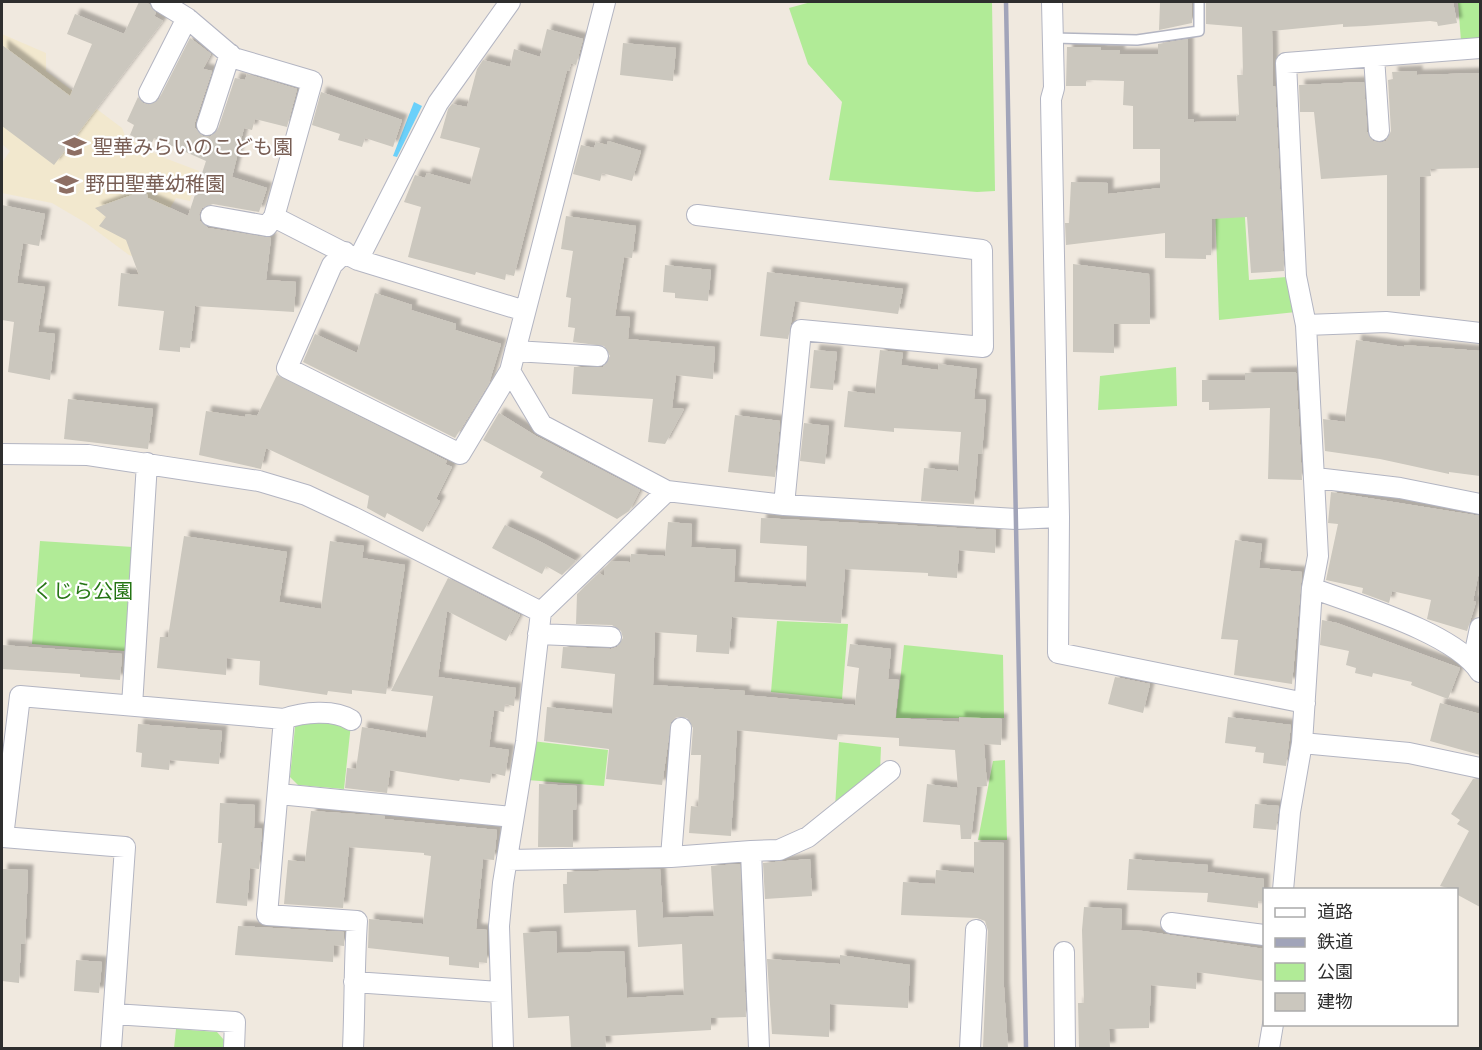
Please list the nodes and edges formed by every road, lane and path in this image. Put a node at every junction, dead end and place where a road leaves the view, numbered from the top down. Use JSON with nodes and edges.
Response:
{"nodes":[{"id":1,"x":161,"y":2,"type":"edge"},
{"id":2,"x":510,"y":2,"type":"edge"},
{"id":3,"x":606,"y":2,"type":"edge"},
{"id":4,"x":1052,"y":2,"type":"edge"},
{"id":5,"x":1199,"y":2,"type":"edge"},
{"id":6,"x":187,"y":18,"type":"junction"},
{"id":7,"x":1053,"y":38,"type":"junction"},
{"id":8,"x":1480,"y":48,"type":"edge"},
{"id":9,"x":230,"y":54,"type":"junction"},
{"id":10,"x":1374,"y":57,"type":"junction"},
{"id":11,"x":149,"y":93,"type":"dead end"},
{"id":12,"x":207,"y":125,"type":"dead end"},
{"id":13,"x":1379,"y":131,"type":"dead end"},
{"id":14,"x":697,"y":215,"type":"dead end"},
{"id":15,"x":211,"y":216,"type":"dead end"},
{"id":16,"x":274,"y":217,"type":"junction"},
{"id":17,"x":352,"y":256,"type":"junction"},
{"id":18,"x":525,"y":311,"type":"junction"},
{"id":19,"x":1306,"y":325,"type":"junction"},
{"id":20,"x":1480,"y":333,"type":"edge"},
{"id":21,"x":515,"y":351,"type":"junction"},
{"id":22,"x":598,"y":356,"type":"dead end"},
{"id":23,"x":510,"y":371,"type":"junction"},
{"id":24,"x":2,"y":454,"type":"edge"},
{"id":25,"x":147,"y":463,"type":"junction"},
{"id":26,"x":1316,"y":477,"type":"junction"},
{"id":27,"x":667,"y":491,"type":"junction"},
{"id":28,"x":1480,"y":504,"type":"edge"},
{"id":29,"x":784,"y":505,"type":"junction"},
{"id":30,"x":1059,"y":517,"type":"junction"},
{"id":31,"x":1312,"y":588,"type":"junction"},
{"id":32,"x":541,"y":612,"type":"junction"},
{"id":33,"x":1480,"y":628,"type":"edge"},
{"id":34,"x":538,"y":634,"type":"junction"},
{"id":35,"x":611,"y":637,"type":"dead end"},
{"id":36,"x":1477,"y":667,"type":"edge"},
{"id":37,"x":1305,"y":703,"type":"junction"},
{"id":38,"x":132,"y":706,"type":"junction"},
{"id":39,"x":284,"y":719,"type":"junction"},
{"id":40,"x":351,"y":720,"type":"dead end"},
{"id":41,"x":681,"y":728,"type":"dead end"},
{"id":42,"x":1302,"y":743,"type":"junction"},
{"id":43,"x":6,"y":752,"type":"edge"},
{"id":44,"x":1480,"y":768,"type":"edge"},
{"id":45,"x":891,"y":771,"type":"dead end"},
{"id":46,"x":279,"y":794,"type":"junction"},
{"id":47,"x":513,"y":817,"type":"junction"},
{"id":48,"x":751,"y":851,"type":"junction"},
{"id":49,"x":671,"y":856,"type":"junction"},
{"id":50,"x":508,"y":860,"type":"junction"},
{"id":51,"x":1283,"y":888,"type":"edge"},
{"id":52,"x":1171,"y":923,"type":"dead end"},
{"id":53,"x":976,"y":930,"type":"dead end"},
{"id":54,"x":1263,"y":935,"type":"edge"},
{"id":55,"x":1064,"y":952,"type":"dead end"},
{"id":56,"x":354,"y":981,"type":"junction"},
{"id":57,"x":499,"y":992,"type":"junction"},
{"id":58,"x":114,"y":1014,"type":"junction"},
{"id":59,"x":1273,"y":1026,"type":"edge"},
{"id":60,"x":111,"y":1048,"type":"edge"},
{"id":61,"x":234,"y":1048,"type":"edge"},
{"id":62,"x":353,"y":1048,"type":"edge"},
{"id":63,"x":503,"y":1048,"type":"edge"},
{"id":64,"x":759,"y":1048,"type":"edge"},
{"id":65,"x":970,"y":1048,"type":"edge"},
{"id":66,"x":1065,"y":1048,"type":"edge"},
{"id":67,"x":1269,"y":1048,"type":"edge"}],
"edges":[{"from":1,"to":6,"type":"street"},
{"from":2,"to":17,"type":"street"},
{"from":3,"to":18,"type":"street"},
{"from":4,"to":7,"type":"street"},
{"from":5,"to":7,"type":"lane"},
{"from":6,"to":9,"type":"street"},
{"from":6,"to":11,"type":"street"},
{"from":7,"to":30,"type":"street"},
{"from":8,"to":10,"type":"street"},
{"from":9,"to":12,"type":"street"},
{"from":9,"to":16,"type":"street"},
{"from":10,"to":13,"type":"street"},
{"from":10,"to":19,"type":"street"},
{"from":14,"to":29,"type":"street"},
{"from":15,"to":16,"type":"street"},
{"from":16,"to":17,"type":"street"},
{"from":17,"to":18,"type":"street"},
{"from":17,"to":23,"type":"street"},
{"from":18,"to":21,"type":"street"},
{"from":19,"to":20,"type":"street"},
{"from":19,"to":26,"type":"street"},
{"from":21,"to":22,"type":"street"},
{"from":21,"to":23,"type":"street"},
{"from":23,"to":27,"type":"street"},
{"from":24,"to":25,"type":"street"},
{"from":25,"to":32,"type":"street"},
{"from":25,"to":38,"type":"street"},
{"from":26,"to":28,"type":"street"},
{"from":26,"to":31,"type":"street"},
{"from":27,"to":29,"type":"street"},
{"from":27,"to":32,"type":"street"},
{"from":29,"to":30,"type":"street"},
{"from":30,"to":37,"type":"street"},
{"from":31,"to":36,"type":"street"},
{"from":31,"to":37,"type":"street"},
{"from":32,"to":34,"type":"street"},
{"from":33,"to":36,"type":"street"},
{"from":34,"to":35,"type":"street"},
{"from":34,"to":47,"type":"street"},
{"from":37,"to":42,"type":"street"},
{"from":38,"to":39,"type":"street"},
{"from":38,"to":43,"type":"street"},
{"from":39,"to":40,"type":"street"},
{"from":39,"to":46,"type":"street"},
{"from":41,"to":49,"type":"street"},
{"from":42,"to":44,"type":"street"},
{"from":42,"to":51,"type":"street"},
{"from":43,"to":58,"type":"street"},
{"from":45,"to":48,"type":"street"},
{"from":46,"to":47,"type":"street"},
{"from":46,"to":56,"type":"street"},
{"from":47,"to":50,"type":"street"},
{"from":48,"to":49,"type":"street"},
{"from":48,"to":64,"type":"street"},
{"from":49,"to":50,"type":"street"},
{"from":50,"to":57,"type":"street"},
{"from":52,"to":54,"type":"street"},
{"from":53,"to":65,"type":"street"},
{"from":55,"to":66,"type":"street"},
{"from":56,"to":57,"type":"street"},
{"from":56,"to":62,"type":"street"},
{"from":57,"to":63,"type":"street"},
{"from":58,"to":60,"type":"street"},
{"from":58,"to":61,"type":"street"},
{"from":59,"to":67,"type":"street"}]}
